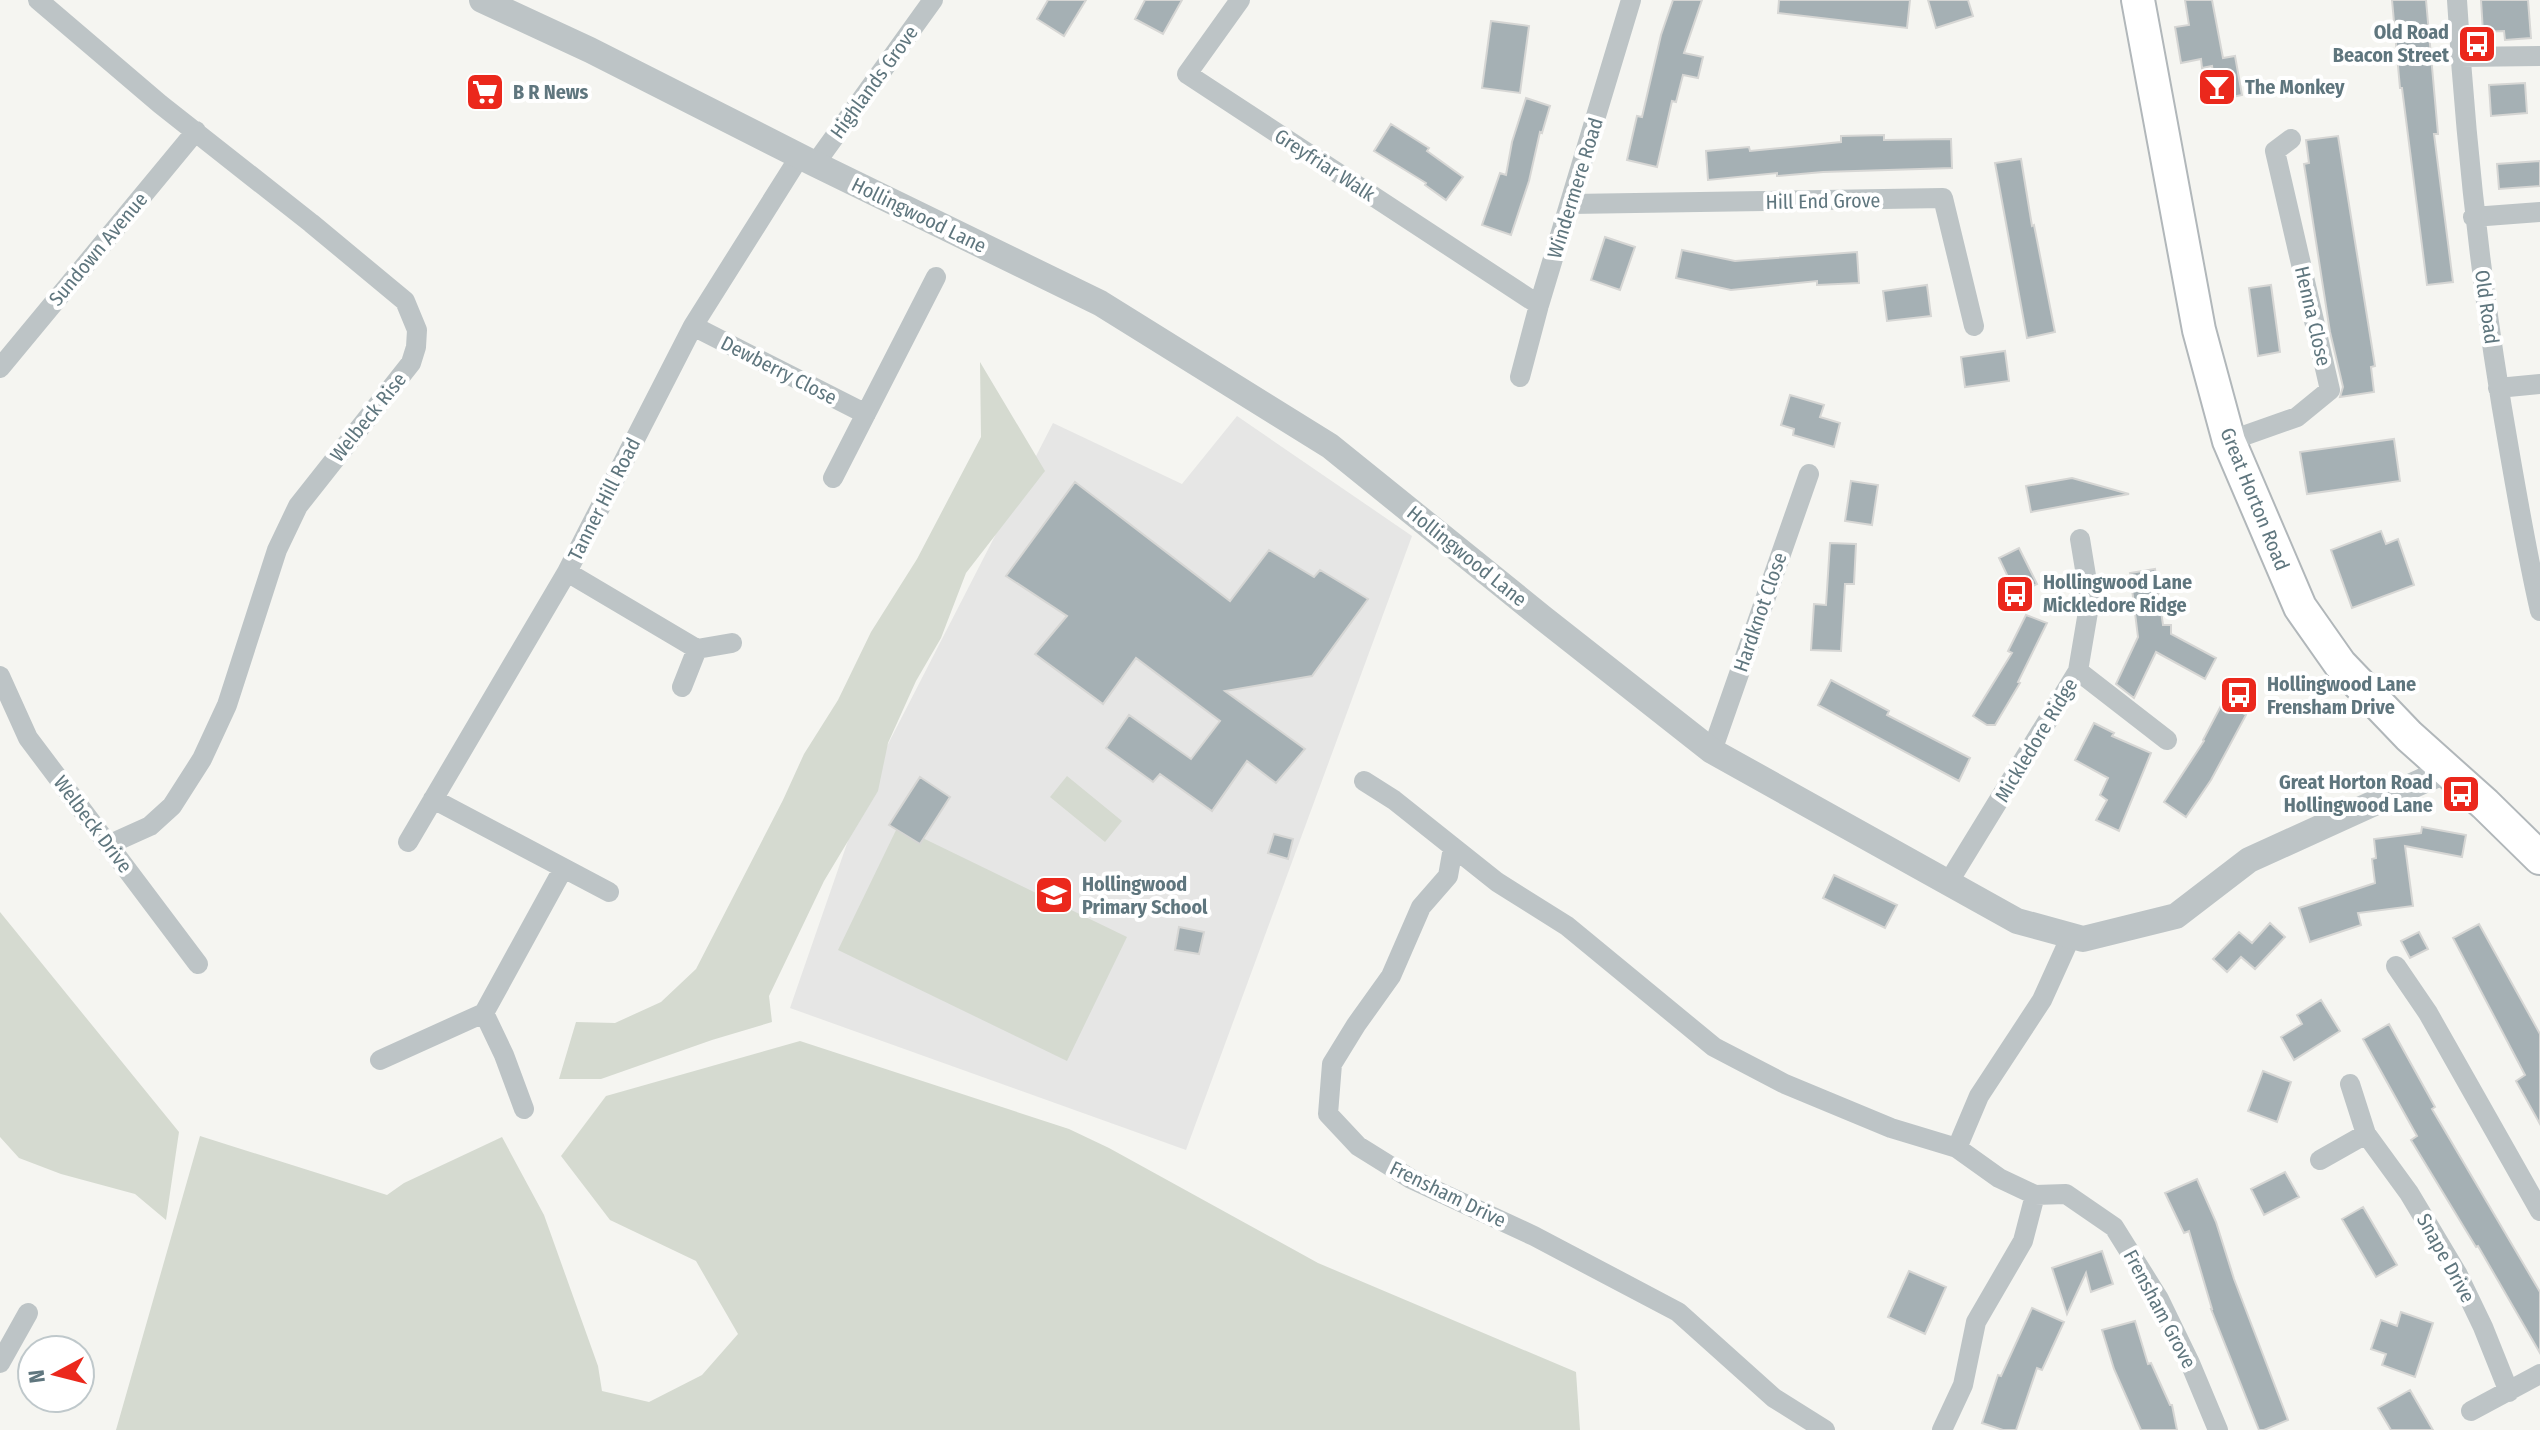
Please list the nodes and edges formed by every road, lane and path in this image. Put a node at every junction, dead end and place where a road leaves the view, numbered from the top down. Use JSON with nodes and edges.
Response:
{"nodes":[{"id":1,"x":38,"y":0,"type":"edge"},
{"id":2,"x":482,"y":0,"type":"edge"},
{"id":3,"x":933,"y":0,"type":"edge"},
{"id":4,"x":1240,"y":0,"type":"edge"},
{"id":5,"x":1631,"y":0,"type":"edge"},
{"id":6,"x":2138,"y":0,"type":"edge"},
{"id":7,"x":2457,"y":0,"type":"edge"},
{"id":8,"x":2540,"y":56,"type":"edge"},
{"id":9,"x":2460,"y":57,"type":"junction"},
{"id":10,"x":196,"y":131,"type":"junction"},
{"id":11,"x":2291,"y":139,"type":"dead end"},
{"id":12,"x":808,"y":160,"type":"junction"},
{"id":13,"x":1571,"y":204,"type":"junction"},
{"id":14,"x":2540,"y":212,"type":"edge"},
{"id":15,"x":2473,"y":217,"type":"junction"},
{"id":16,"x":936,"y":277,"type":"dead end"},
{"id":17,"x":1539,"y":305,"type":"junction"},
{"id":18,"x":693,"y":326,"type":"junction"},
{"id":19,"x":1974,"y":326,"type":"dead end"},
{"id":20,"x":0,"y":368,"type":"edge"},
{"id":21,"x":1520,"y":377,"type":"dead end"},
{"id":22,"x":2540,"y":384,"type":"edge"},
{"id":23,"x":2498,"y":388,"type":"junction"},
{"id":24,"x":866,"y":414,"type":"junction"},
{"id":25,"x":2229,"y":441,"type":"junction"},
{"id":26,"x":1809,"y":474,"type":"dead end"},
{"id":27,"x":833,"y":478,"type":"dead end"},
{"id":28,"x":2080,"y":539,"type":"dead end"},
{"id":29,"x":2535,"y":565,"type":"edge"},
{"id":30,"x":567,"y":572,"type":"junction"},
{"id":31,"x":2540,"y":611,"type":"edge"},
{"id":32,"x":732,"y":643,"type":"dead end"},
{"id":33,"x":697,"y":649,"type":"junction"},
{"id":34,"x":2078,"y":671,"type":"junction"},
{"id":35,"x":0,"y":676,"type":"edge"},
{"id":36,"x":682,"y":687,"type":"dead end"},
{"id":37,"x":2167,"y":740,"type":"dead end"},
{"id":38,"x":1712,"y":751,"type":"junction"},
{"id":39,"x":2447,"y":770,"type":"junction"},
{"id":40,"x":1364,"y":781,"type":"dead end"},
{"id":41,"x":433,"y":799,"type":"junction"},
{"id":42,"x":408,"y":842,"type":"dead end"},
{"id":43,"x":110,"y":844,"type":"junction"},
{"id":44,"x":1453,"y":848,"type":"junction"},
{"id":45,"x":2540,"y":858,"type":"edge"},
{"id":46,"x":563,"y":869,"type":"junction"},
{"id":47,"x":1948,"y":883,"type":"junction"},
{"id":48,"x":609,"y":892,"type":"dead end"},
{"id":49,"x":2071,"y":936,"type":"junction"},
{"id":50,"x":198,"y":964,"type":"dead end"},
{"id":51,"x":2396,"y":966,"type":"dead end"},
{"id":52,"x":484,"y":1013,"type":"junction"},
{"id":53,"x":380,"y":1060,"type":"dead end"},
{"id":54,"x":2350,"y":1084,"type":"dead end"},
{"id":55,"x":524,"y":1109,"type":"dead end"},
{"id":56,"x":2366,"y":1134,"type":"junction"},
{"id":57,"x":1957,"y":1148,"type":"junction"},
{"id":58,"x":2320,"y":1160,"type":"dead end"},
{"id":59,"x":2035,"y":1195,"type":"junction"},
{"id":60,"x":2540,"y":1211,"type":"edge"},
{"id":61,"x":28,"y":1313,"type":"dead end"},
{"id":62,"x":0,"y":1363,"type":"edge"},
{"id":63,"x":2540,"y":1374,"type":"edge"},
{"id":64,"x":2509,"y":1392,"type":"junction"},
{"id":65,"x":2471,"y":1411,"type":"dead end"},
{"id":66,"x":1825,"y":1430,"type":"edge"},
{"id":67,"x":1942,"y":1430,"type":"edge"},
{"id":68,"x":2218,"y":1430,"type":"edge"}],
"edges":[{"from":1,"to":10,"type":"street","name":"Welbeck Rise"},
{"from":2,"to":12,"type":"street","name":"Hollingwood Lane"},
{"from":3,"to":12,"type":"street","name":"Highlands Grove"},
{"from":4,"to":17,"type":"street","name":"Greyfriar Walk"},
{"from":5,"to":13,"type":"street","name":"Windermere Road"},
{"from":6,"to":25,"type":"main road","name":"Great Horton Road"},
{"from":7,"to":9,"type":"street","name":"Old Road"},
{"from":8,"to":9,"type":"street"},
{"from":9,"to":15,"type":"street","name":"Old Road"},
{"from":10,"to":20,"type":"street","name":"Sundown Avenue"},
{"from":10,"to":43,"type":"street","name":"Welbeck Rise"},
{"from":11,"to":25,"type":"street","name":"Henna Close"},
{"from":12,"to":18,"type":"street","name":"Tanner Hill Road"},
{"from":12,"to":38,"type":"street","name":"Hollingwood Lane"},
{"from":13,"to":17,"type":"street","name":"Windermere Road"},
{"from":13,"to":19,"type":"street","name":"Hill End Grove"},
{"from":14,"to":15,"type":"street"},
{"from":15,"to":23,"type":"street","name":"Old Road"},
{"from":16,"to":24,"type":"street"},
{"from":17,"to":21,"type":"street","name":"Windermere Road"},
{"from":18,"to":24,"type":"street","name":"Dewberry Close"},
{"from":18,"to":30,"type":"street","name":"Tanner Hill Road"},
{"from":22,"to":23,"type":"street"},
{"from":23,"to":29,"type":"street","name":"Old Road"},
{"from":24,"to":27,"type":"street"},
{"from":25,"to":39,"type":"main road","name":"Great Horton Road"},
{"from":26,"to":38,"type":"street","name":"Hardknot Close"},
{"from":28,"to":34,"type":"street","name":"Mickledore Ridge"},
{"from":29,"to":31,"type":"street","name":"Old Road"},
{"from":30,"to":33,"type":"street"},
{"from":30,"to":41,"type":"street","name":"Tanner Hill Road"},
{"from":32,"to":33,"type":"street"},
{"from":33,"to":36,"type":"street"},
{"from":34,"to":37,"type":"street"},
{"from":34,"to":47,"type":"street","name":"Mickledore Ridge"},
{"from":35,"to":43,"type":"street","name":"Welbeck Drive"},
{"from":38,"to":47,"type":"street","name":"Hollingwood Lane"},
{"from":39,"to":45,"type":"main road","name":"Great Horton Road"},
{"from":39,"to":49,"type":"street","name":"Hollingwood Lane"},
{"from":40,"to":44,"type":"street"},
{"from":41,"to":42,"type":"street","name":"Tanner Hill Road"},
{"from":41,"to":46,"type":"street"},
{"from":43,"to":50,"type":"street","name":"Welbeck Drive"},
{"from":44,"to":57,"type":"street"},
{"from":44,"to":66,"type":"street","name":"Frensham Drive"},
{"from":46,"to":48,"type":"street"},
{"from":46,"to":52,"type":"street"},
{"from":47,"to":49,"type":"street","name":"Hollingwood Lane"},
{"from":49,"to":57,"type":"street"},
{"from":51,"to":60,"type":"street"},
{"from":52,"to":53,"type":"street"},
{"from":52,"to":55,"type":"street"},
{"from":54,"to":56,"type":"street","name":"Snape Drive"},
{"from":56,"to":58,"type":"street"},
{"from":56,"to":64,"type":"street","name":"Snape Drive"},
{"from":57,"to":59,"type":"street","name":"Frensham Grove"},
{"from":59,"to":67,"type":"street"},
{"from":59,"to":68,"type":"street","name":"Frensham Grove"},
{"from":61,"to":62,"type":"street"},
{"from":63,"to":64,"type":"street"},
{"from":64,"to":65,"type":"street"}]}
